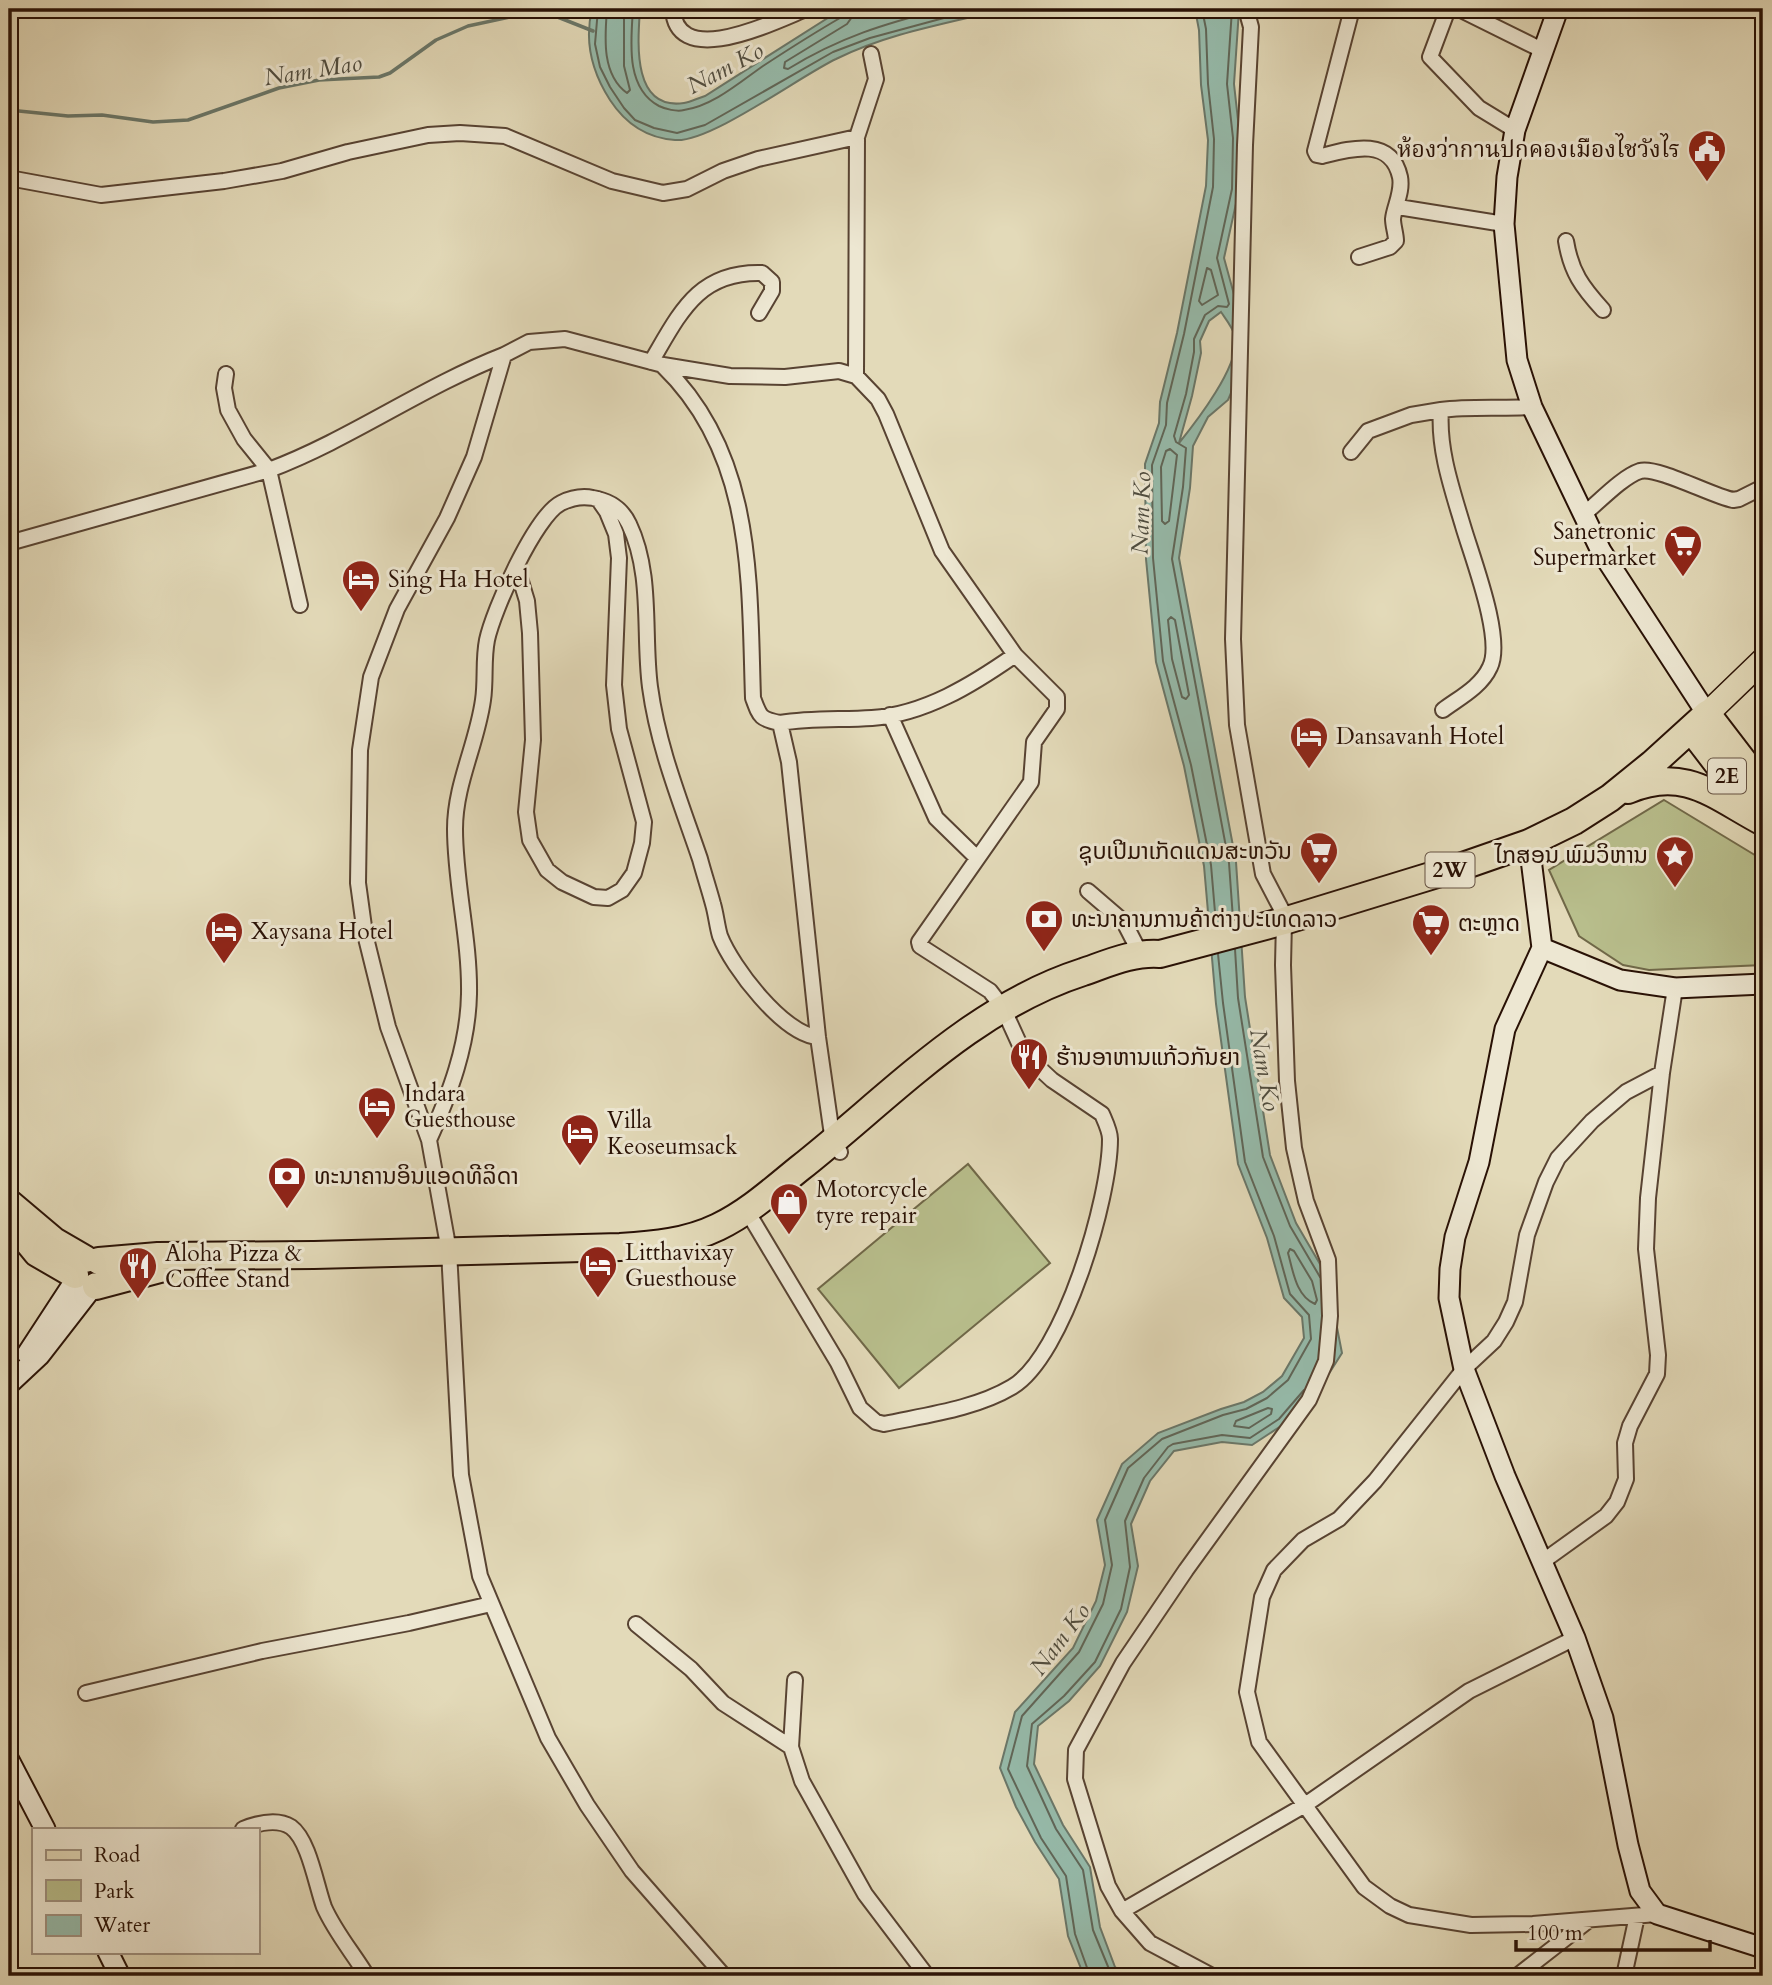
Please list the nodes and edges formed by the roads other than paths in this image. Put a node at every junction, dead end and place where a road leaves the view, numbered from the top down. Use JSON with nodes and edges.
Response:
{"nodes":[{"id":1,"x":673,"y":9,"type":"edge"},
{"id":2,"x":806,"y":9,"type":"edge"},
{"id":3,"x":1246,"y":9,"type":"edge"},
{"id":4,"x":1352,"y":9,"type":"edge"},
{"id":5,"x":1448,"y":9,"type":"edge"},
{"id":6,"x":1459,"y":9,"type":"edge"},
{"id":7,"x":1559,"y":9,"type":"edge"},
{"id":8,"x":1542,"y":50,"type":"junction"},
{"id":9,"x":871,"y":54,"type":"dead end"},
{"id":10,"x":1515,"y":130,"type":"junction"},
{"id":11,"x":857,"y":136,"type":"junction"},
{"id":12,"x":9,"y":178,"type":"edge"},
{"id":13,"x":1398,"y":207,"type":"junction"},
{"id":14,"x":1504,"y":223,"type":"junction"},
{"id":15,"x":1566,"y":241,"type":"dead end"},
{"id":16,"x":1359,"y":257,"type":"dead end"},
{"id":17,"x":1603,"y":310,"type":"dead end"},
{"id":18,"x":759,"y":313,"type":"dead end"},
{"id":19,"x":504,"y":355,"type":"junction"},
{"id":20,"x":657,"y":364,"type":"junction"},
{"id":21,"x":226,"y":374,"type":"dead end"},
{"id":22,"x":856,"y":376,"type":"junction"},
{"id":23,"x":1532,"y":407,"type":"junction"},
{"id":24,"x":1441,"y":410,"type":"junction"},
{"id":25,"x":1352,"y":452,"type":"dead end"},
{"id":26,"x":269,"y":470,"type":"junction"},
{"id":27,"x":1763,"y":487,"type":"edge"},
{"id":28,"x":598,"y":499,"type":"junction"},
{"id":29,"x":1584,"y":514,"type":"junction"},
{"id":30,"x":9,"y":543,"type":"edge"},
{"id":31,"x":517,"y":568,"type":"junction"},
{"id":32,"x":300,"y":605,"type":"dead end"},
{"id":33,"x":1014,"y":655,"type":"junction"},
{"id":34,"x":1763,"y":660,"type":"edge"},
{"id":35,"x":1443,"y":710,"type":"dead end"},
{"id":36,"x":890,"y":715,"type":"junction"},
{"id":37,"x":1699,"y":721,"type":"junction"},
{"id":38,"x":780,"y":723,"type":"junction"},
{"id":39,"x":1763,"y":787,"type":"edge"},
{"id":40,"x":1611,"y":797,"type":"junction"},
{"id":41,"x":1763,"y":823,"type":"edge"},
{"id":42,"x":1529,"y":842,"type":"junction"},
{"id":43,"x":977,"y":858,"type":"junction"},
{"id":44,"x":1088,"y":891,"type":"dead end"},
{"id":45,"x":1284,"y":921,"type":"junction"},
{"id":46,"x":1542,"y":948,"type":"junction"},
{"id":47,"x":1159,"y":952,"type":"junction"},
{"id":48,"x":1763,"y":984,"type":"edge"},
{"id":49,"x":1675,"y":988,"type":"junction"},
{"id":50,"x":1006,"y":1014,"type":"junction"},
{"id":51,"x":818,"y":1037,"type":"junction"},
{"id":52,"x":1662,"y":1073,"type":"junction"},
{"id":53,"x":429,"y":1140,"type":"junction"},
{"id":54,"x":836,"y":1147,"type":"junction"},
{"id":55,"x":9,"y":1203,"type":"edge"},
{"id":56,"x":750,"y":1217,"type":"junction"},
{"id":57,"x":9,"y":1219,"type":"edge"},
{"id":58,"x":449,"y":1257,"type":"junction"},
{"id":59,"x":87,"y":1275,"type":"junction"},
{"id":60,"x":1464,"y":1369,"type":"junction"},
{"id":61,"x":9,"y":1383,"type":"edge"},
{"id":62,"x":1542,"y":1562,"type":"junction"},
{"id":63,"x":491,"y":1604,"type":"junction"},
{"id":64,"x":636,"y":1624,"type":"dead end"},
{"id":65,"x":1575,"y":1638,"type":"junction"},
{"id":66,"x":795,"y":1680,"type":"dead end"},
{"id":67,"x":86,"y":1693,"type":"dead end"},
{"id":68,"x":791,"y":1747,"type":"junction"},
{"id":69,"x":9,"y":1760,"type":"edge"},
{"id":70,"x":1305,"y":1805,"type":"junction"},
{"id":71,"x":44,"y":1828,"type":"edge"},
{"id":72,"x":247,"y":1828,"type":"edge"},
{"id":73,"x":1122,"y":1912,"type":"junction"},
{"id":74,"x":1647,"y":1915,"type":"junction"},
{"id":75,"x":1590,"y":1920,"type":"junction"},
{"id":76,"x":1763,"y":1948,"type":"edge"},
{"id":77,"x":109,"y":1954,"type":"edge"},
{"id":78,"x":120,"y":1976,"type":"edge"},
{"id":79,"x":367,"y":1976,"type":"edge"},
{"id":80,"x":724,"y":1976,"type":"edge"},
{"id":81,"x":927,"y":1976,"type":"edge"},
{"id":82,"x":1212,"y":1976,"type":"edge"},
{"id":83,"x":1517,"y":1976,"type":"edge"},
{"id":84,"x":1624,"y":1976,"type":"edge"}],
"edges":[{"from":1,"to":2,"type":"street"},
{"from":3,"to":45,"type":"street"},
{"from":4,"to":13,"type":"street"},
{"from":5,"to":10,"type":"street"},
{"from":6,"to":8,"type":"street"},
{"from":7,"to":8,"type":"street"},
{"from":8,"to":10,"type":"street"},
{"from":9,"to":11,"type":"street"},
{"from":10,"to":14,"type":"street"},
{"from":11,"to":12,"type":"street"},
{"from":11,"to":22,"type":"street"},
{"from":13,"to":14,"type":"street"},
{"from":13,"to":16,"type":"street"},
{"from":14,"to":23,"type":"street"},
{"from":15,"to":17,"type":"street"},
{"from":18,"to":20,"type":"street"},
{"from":19,"to":20,"type":"street"},
{"from":19,"to":26,"type":"street"},
{"from":19,"to":53,"type":"street"},
{"from":20,"to":22,"type":"street"},
{"from":20,"to":38,"type":"street"},
{"from":21,"to":26,"type":"street"},
{"from":22,"to":33,"type":"street"},
{"from":23,"to":24,"type":"street"},
{"from":23,"to":29,"type":"street"},
{"from":24,"to":25,"type":"street"},
{"from":24,"to":35,"type":"street"},
{"from":26,"to":30,"type":"street"},
{"from":26,"to":32,"type":"street"},
{"from":27,"to":29,"type":"street"},
{"from":28,"to":31,"type":"street"},
{"from":28,"to":31,"type":"street"},
{"from":28,"to":51,"type":"street"},
{"from":29,"to":37,"type":"street"},
{"from":31,"to":53,"type":"street"},
{"from":33,"to":36,"type":"street"},
{"from":33,"to":43,"type":"street"},
{"from":34,"to":37,"type":"main road"},
{"from":36,"to":38,"type":"street"},
{"from":36,"to":43,"type":"street"},
{"from":37,"to":39,"type":"highway","number":"2E"},
{"from":37,"to":40,"type":"highway","number":"2W"},
{"from":37,"to":41,"type":"highway","number":"2E"},
{"from":38,"to":51,"type":"street"},
{"from":40,"to":41,"type":"highway"},
{"from":40,"to":42,"type":"highway","number":"2W"},
{"from":42,"to":45,"type":"highway","number":"2W"},
{"from":42,"to":46,"type":"street"},
{"from":43,"to":50,"type":"street"},
{"from":44,"to":47,"type":"street"},
{"from":45,"to":47,"type":"highway","number":"2W"},
{"from":45,"to":73,"type":"street"},
{"from":46,"to":49,"type":"street"},
{"from":46,"to":60,"type":"street"},
{"from":47,"to":50,"type":"highway","number":"2W"},
{"from":48,"to":49,"type":"street"},
{"from":49,"to":52,"type":"street"},
{"from":50,"to":54,"type":"highway","number":"2W"},
{"from":50,"to":56,"type":"street"},
{"from":51,"to":54,"type":"street"},
{"from":52,"to":60,"type":"street"},
{"from":52,"to":62,"type":"street"},
{"from":53,"to":58,"type":"street"},
{"from":54,"to":56,"type":"highway","number":"2W"},
{"from":55,"to":59,"type":"highway"},
{"from":56,"to":58,"type":"highway","number":"2W"},
{"from":57,"to":59,"type":"highway"},
{"from":58,"to":59,"type":"highway","number":"2W"},
{"from":58,"to":63,"type":"street"},
{"from":59,"to":61,"type":"street"},
{"from":60,"to":62,"type":"street"},
{"from":60,"to":70,"type":"street"},
{"from":62,"to":65,"type":"street"},
{"from":63,"to":67,"type":"street"},
{"from":63,"to":80,"type":"street"},
{"from":64,"to":68,"type":"street"},
{"from":65,"to":70,"type":"street"},
{"from":65,"to":74,"type":"street"},
{"from":66,"to":68,"type":"street"},
{"from":68,"to":81,"type":"street"},
{"from":69,"to":71,"type":"street"},
{"from":70,"to":73,"type":"street"},
{"from":70,"to":75,"type":"street"},
{"from":72,"to":79,"type":"street"},
{"from":73,"to":82,"type":"street"},
{"from":74,"to":75,"type":"street"},
{"from":74,"to":76,"type":"street"},
{"from":74,"to":84,"type":"street"},
{"from":75,"to":83,"type":"street"},
{"from":77,"to":78,"type":"street"}]}
